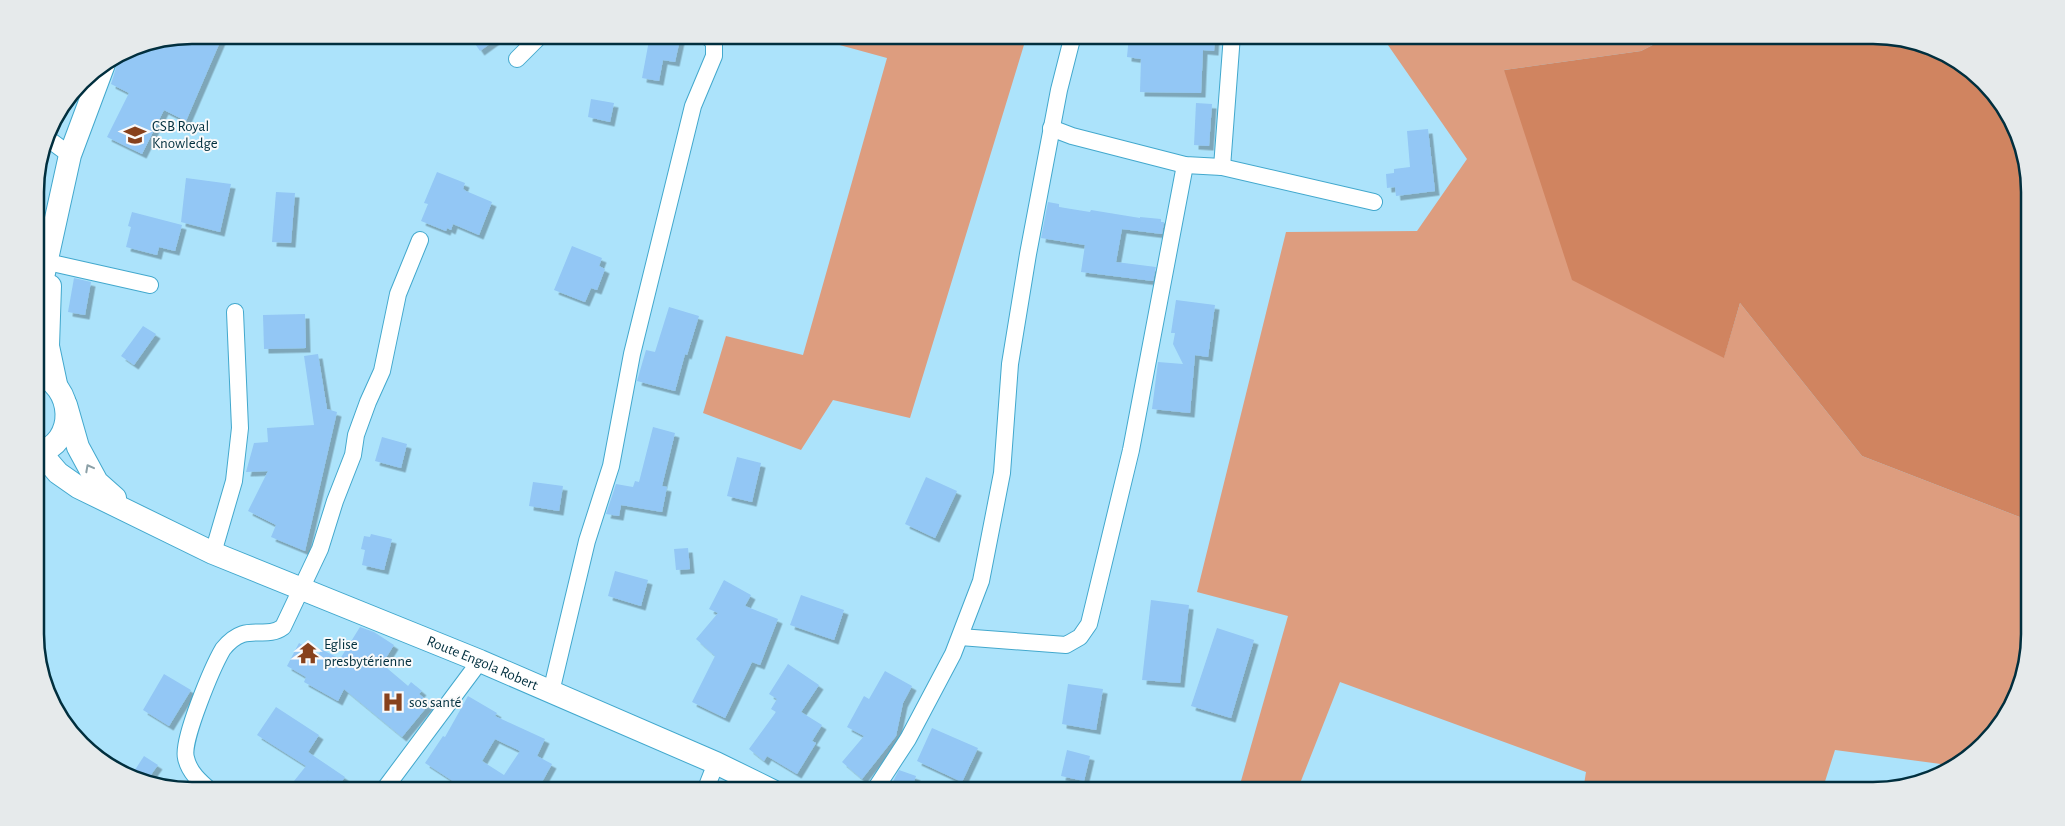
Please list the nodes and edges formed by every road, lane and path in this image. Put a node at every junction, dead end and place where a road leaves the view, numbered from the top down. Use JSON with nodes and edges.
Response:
{"nodes":[{"id":1,"x":532,"y":44,"type":"edge"},
{"id":2,"x":714,"y":44,"type":"edge"},
{"id":3,"x":1071,"y":44,"type":"edge"},
{"id":4,"x":1231,"y":44,"type":"edge"},
{"id":5,"x":517,"y":59,"type":"dead end"},
{"id":6,"x":100,"y":76,"type":"edge"},
{"id":7,"x":1051,"y":128,"type":"junction"},
{"id":8,"x":53,"y":142,"type":"edge"},
{"id":9,"x":70,"y":155,"type":"junction"},
{"id":10,"x":1185,"y":165,"type":"junction"},
{"id":11,"x":1222,"y":167,"type":"junction"},
{"id":12,"x":1374,"y":202,"type":"dead end"},
{"id":13,"x":48,"y":224,"type":"edge"},
{"id":14,"x":420,"y":240,"type":"dead end"},
{"id":15,"x":44,"y":252,"type":"edge"},
{"id":16,"x":52,"y":263,"type":"junction"},
{"id":17,"x":150,"y":286,"type":"dead end"},
{"id":18,"x":235,"y":312,"type":"dead end"},
{"id":19,"x":44,"y":375,"type":"edge"},
{"id":20,"x":56,"y":384,"type":"junction"},
{"id":21,"x":66,"y":405,"type":"junction"},
{"id":22,"x":44,"y":450,"type":"edge"},
{"id":23,"x":44,"y":460,"type":"edge"},
{"id":24,"x":135,"y":514,"type":"junction"},
{"id":25,"x":213,"y":553,"type":"junction"},
{"id":26,"x":300,"y":590,"type":"junction"},
{"id":27,"x":960,"y":637,"type":"junction"},
{"id":28,"x":480,"y":661,"type":"junction"},
{"id":29,"x":551,"y":692,"type":"junction"},
{"id":30,"x":716,"y":763,"type":"junction"},
{"id":31,"x":202,"y":782,"type":"edge"},
{"id":32,"x":390,"y":782,"type":"edge"},
{"id":33,"x":709,"y":782,"type":"edge"},
{"id":34,"x":755,"y":782,"type":"edge"},
{"id":35,"x":880,"y":782,"type":"edge"}],
"edges":[{"from":1,"to":5,"type":"street"},
{"from":2,"to":29,"type":"street"},
{"from":3,"to":7,"type":"street"},
{"from":4,"to":11,"type":"street"},
{"from":6,"to":9,"type":"street"},
{"from":7,"to":10,"type":"street"},
{"from":7,"to":27,"type":"street"},
{"from":8,"to":9,"type":"street"},
{"from":9,"to":13,"type":"street"},
{"from":10,"to":11,"type":"street"},
{"from":10,"to":27,"type":"street"},
{"from":11,"to":12,"type":"street"},
{"from":13,"to":15,"type":"street"},
{"from":13,"to":16,"type":"street","name":"Route Engola Robert"},
{"from":14,"to":26,"type":"street"},
{"from":16,"to":17,"type":"street"},
{"from":16,"to":20,"type":"street","name":"Route Engola Robert"},
{"from":18,"to":25,"type":"street"},
{"from":19,"to":20,"type":"street"},
{"from":20,"to":21,"type":"street","name":"Route Engola Robert"},
{"from":21,"to":22,"type":"street"},
{"from":24,"to":21,"type":"street","name":"Route Engola Robert","one_way":true},
{"from":23,"to":24,"type":"street","name":"Route Engola Robert"},
{"from":24,"to":25,"type":"street","name":"Route Engola Robert"},
{"from":25,"to":26,"type":"street","name":"Route Engola Robert"},
{"from":26,"to":28,"type":"street","name":"Route Engola Robert"},
{"from":26,"to":31,"type":"street"},
{"from":27,"to":35,"type":"street"},
{"from":28,"to":29,"type":"street","name":"Route Engola Robert"},
{"from":28,"to":32,"type":"street"},
{"from":29,"to":30,"type":"street","name":"Route Engola Robert"},
{"from":30,"to":33,"type":"street"},
{"from":30,"to":34,"type":"street","name":"Route Engola Robert"}]}
